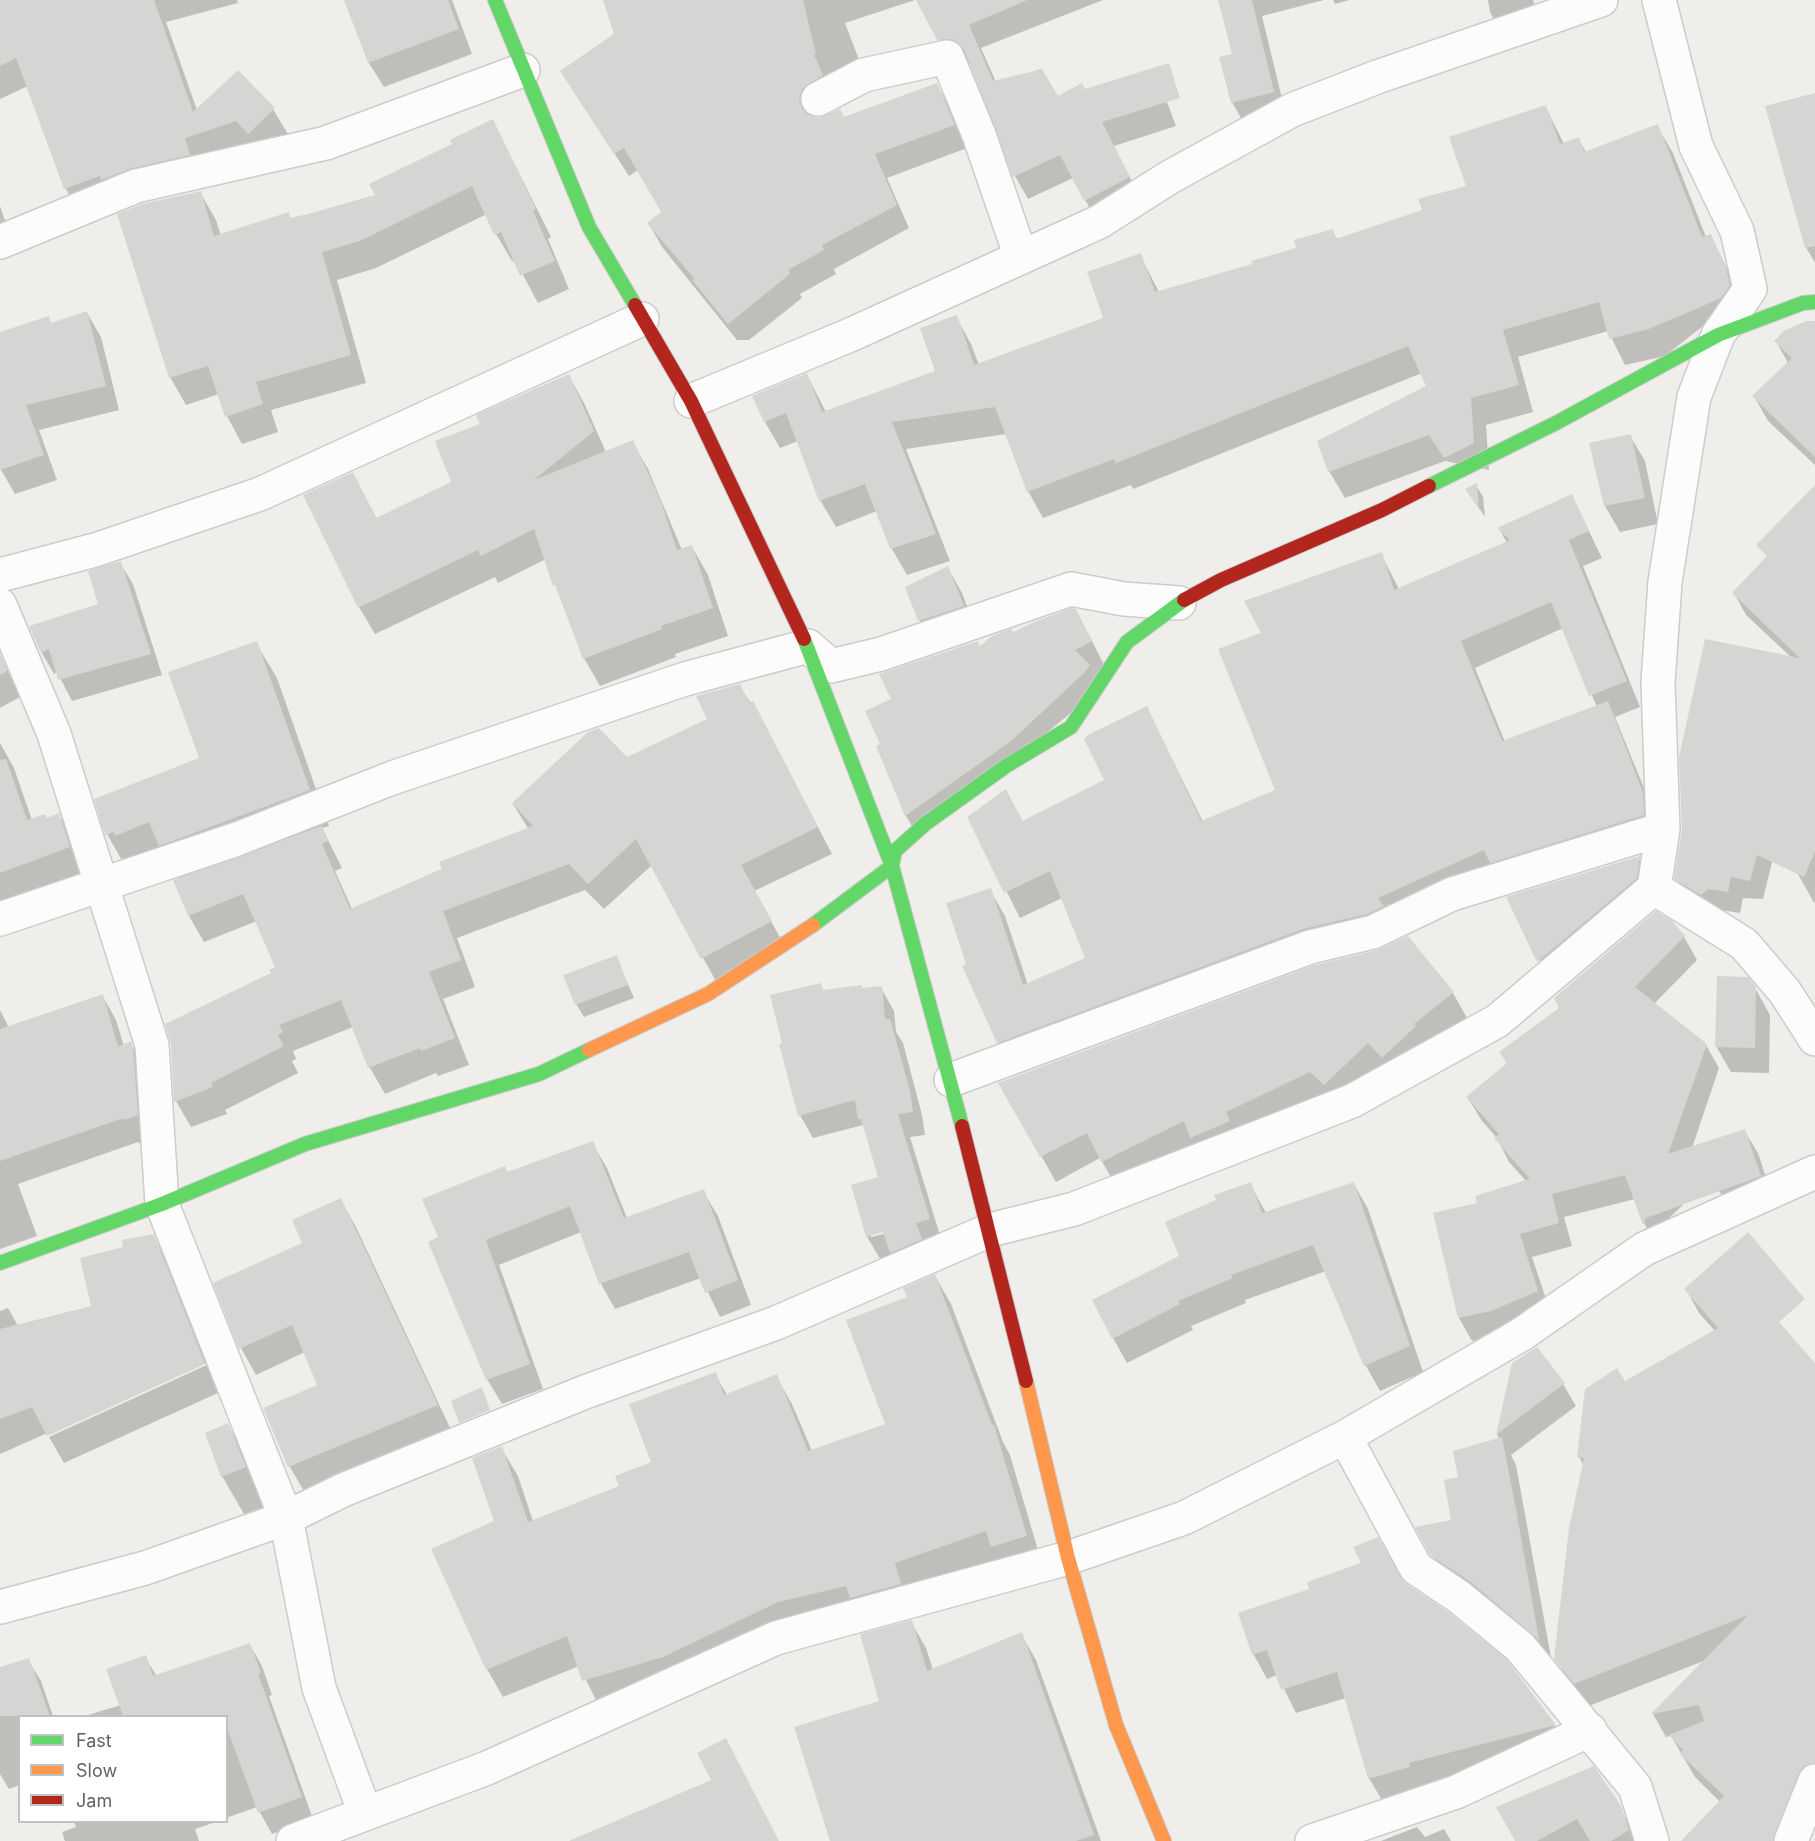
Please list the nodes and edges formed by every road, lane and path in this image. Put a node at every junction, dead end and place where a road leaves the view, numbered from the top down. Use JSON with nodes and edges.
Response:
{"nodes":[{"id":1,"x":495,"y":0,"type":"edge"},
{"id":2,"x":1601,"y":0,"type":"edge"},
{"id":3,"x":1659,"y":0,"type":"edge"},
{"id":4,"x":523,"y":70,"type":"junction"},
{"id":5,"x":818,"y":99,"type":"dead end"},
{"id":6,"x":0,"y":242,"type":"edge"},
{"id":7,"x":1021,"y":257,"type":"junction"},
{"id":8,"x":1815,"y":302,"type":"edge"},
{"id":9,"x":642,"y":319,"type":"junction"},
{"id":10,"x":1718,"y":335,"type":"junction"},
{"id":11,"x":691,"y":401,"type":"junction"},
{"id":12,"x":0,"y":574,"type":"edge"},
{"id":13,"x":1179,"y":603,"type":"junction"},
{"id":14,"x":0,"y":605,"type":"edge"},
{"id":15,"x":808,"y":646,"type":"junction"},
{"id":16,"x":1663,"y":829,"type":"junction"},
{"id":17,"x":892,"y":866,"type":"junction"},
{"id":18,"x":102,"y":883,"type":"junction"},
{"id":19,"x":1654,"y":888,"type":"junction"},
{"id":20,"x":0,"y":919,"type":"edge"},
{"id":21,"x":1815,"y":1039,"type":"edge"},
{"id":22,"x":951,"y":1080,"type":"junction"},
{"id":23,"x":1815,"y":1172,"type":"edge"},
{"id":24,"x":162,"y":1204,"type":"junction"},
{"id":25,"x":990,"y":1230,"type":"junction"},
{"id":26,"x":0,"y":1263,"type":"edge"},
{"id":27,"x":1345,"y":1437,"type":"junction"},
{"id":28,"x":286,"y":1518,"type":"junction"},
{"id":29,"x":1068,"y":1558,"type":"junction"},
{"id":30,"x":0,"y":1607,"type":"edge"},
{"id":31,"x":1590,"y":1730,"type":"junction"},
{"id":32,"x":1815,"y":1781,"type":"edge"},
{"id":33,"x":365,"y":1813,"type":"junction"},
{"id":34,"x":293,"y":1841,"type":"edge"},
{"id":35,"x":1163,"y":1841,"type":"edge"},
{"id":36,"x":1312,"y":1841,"type":"edge"},
{"id":37,"x":1652,"y":1841,"type":"edge"},
{"id":38,"x":1791,"y":1841,"type":"edge"}],
"edges":[{"from":1,"to":4,"type":"street"},
{"from":2,"to":7,"type":"street"},
{"from":3,"to":10,"type":"street"},
{"from":4,"to":6,"type":"street"},
{"from":4,"to":9,"type":"street"},
{"from":5,"to":7,"type":"street"},
{"from":7,"to":11,"type":"street"},
{"from":8,"to":10,"type":"street"},
{"from":9,"to":11,"type":"street"},
{"from":9,"to":12,"type":"street"},
{"from":10,"to":13,"type":"street"},
{"from":10,"to":16,"type":"street"},
{"from":11,"to":15,"type":"street"},
{"from":13,"to":15,"type":"street"},
{"from":13,"to":17,"type":"street"},
{"from":14,"to":18,"type":"street"},
{"from":15,"to":17,"type":"street"},
{"from":15,"to":18,"type":"street"},
{"from":16,"to":19,"type":"street"},
{"from":16,"to":22,"type":"street"},
{"from":17,"to":22,"type":"street"},
{"from":17,"to":24,"type":"street"},
{"from":18,"to":20,"type":"street"},
{"from":18,"to":24,"type":"street"},
{"from":19,"to":21,"type":"street"},
{"from":19,"to":25,"type":"street"},
{"from":22,"to":25,"type":"street"},
{"from":23,"to":27,"type":"street"},
{"from":24,"to":26,"type":"street"},
{"from":24,"to":28,"type":"street"},
{"from":25,"to":28,"type":"street"},
{"from":25,"to":29,"type":"street"},
{"from":27,"to":29,"type":"street"},
{"from":27,"to":31,"type":"street"},
{"from":28,"to":30,"type":"street"},
{"from":28,"to":33,"type":"street"},
{"from":29,"to":33,"type":"street"},
{"from":29,"to":35,"type":"street"},
{"from":31,"to":36,"type":"street"},
{"from":31,"to":37,"type":"street"},
{"from":32,"to":38,"type":"street"},
{"from":33,"to":34,"type":"street"}]}
